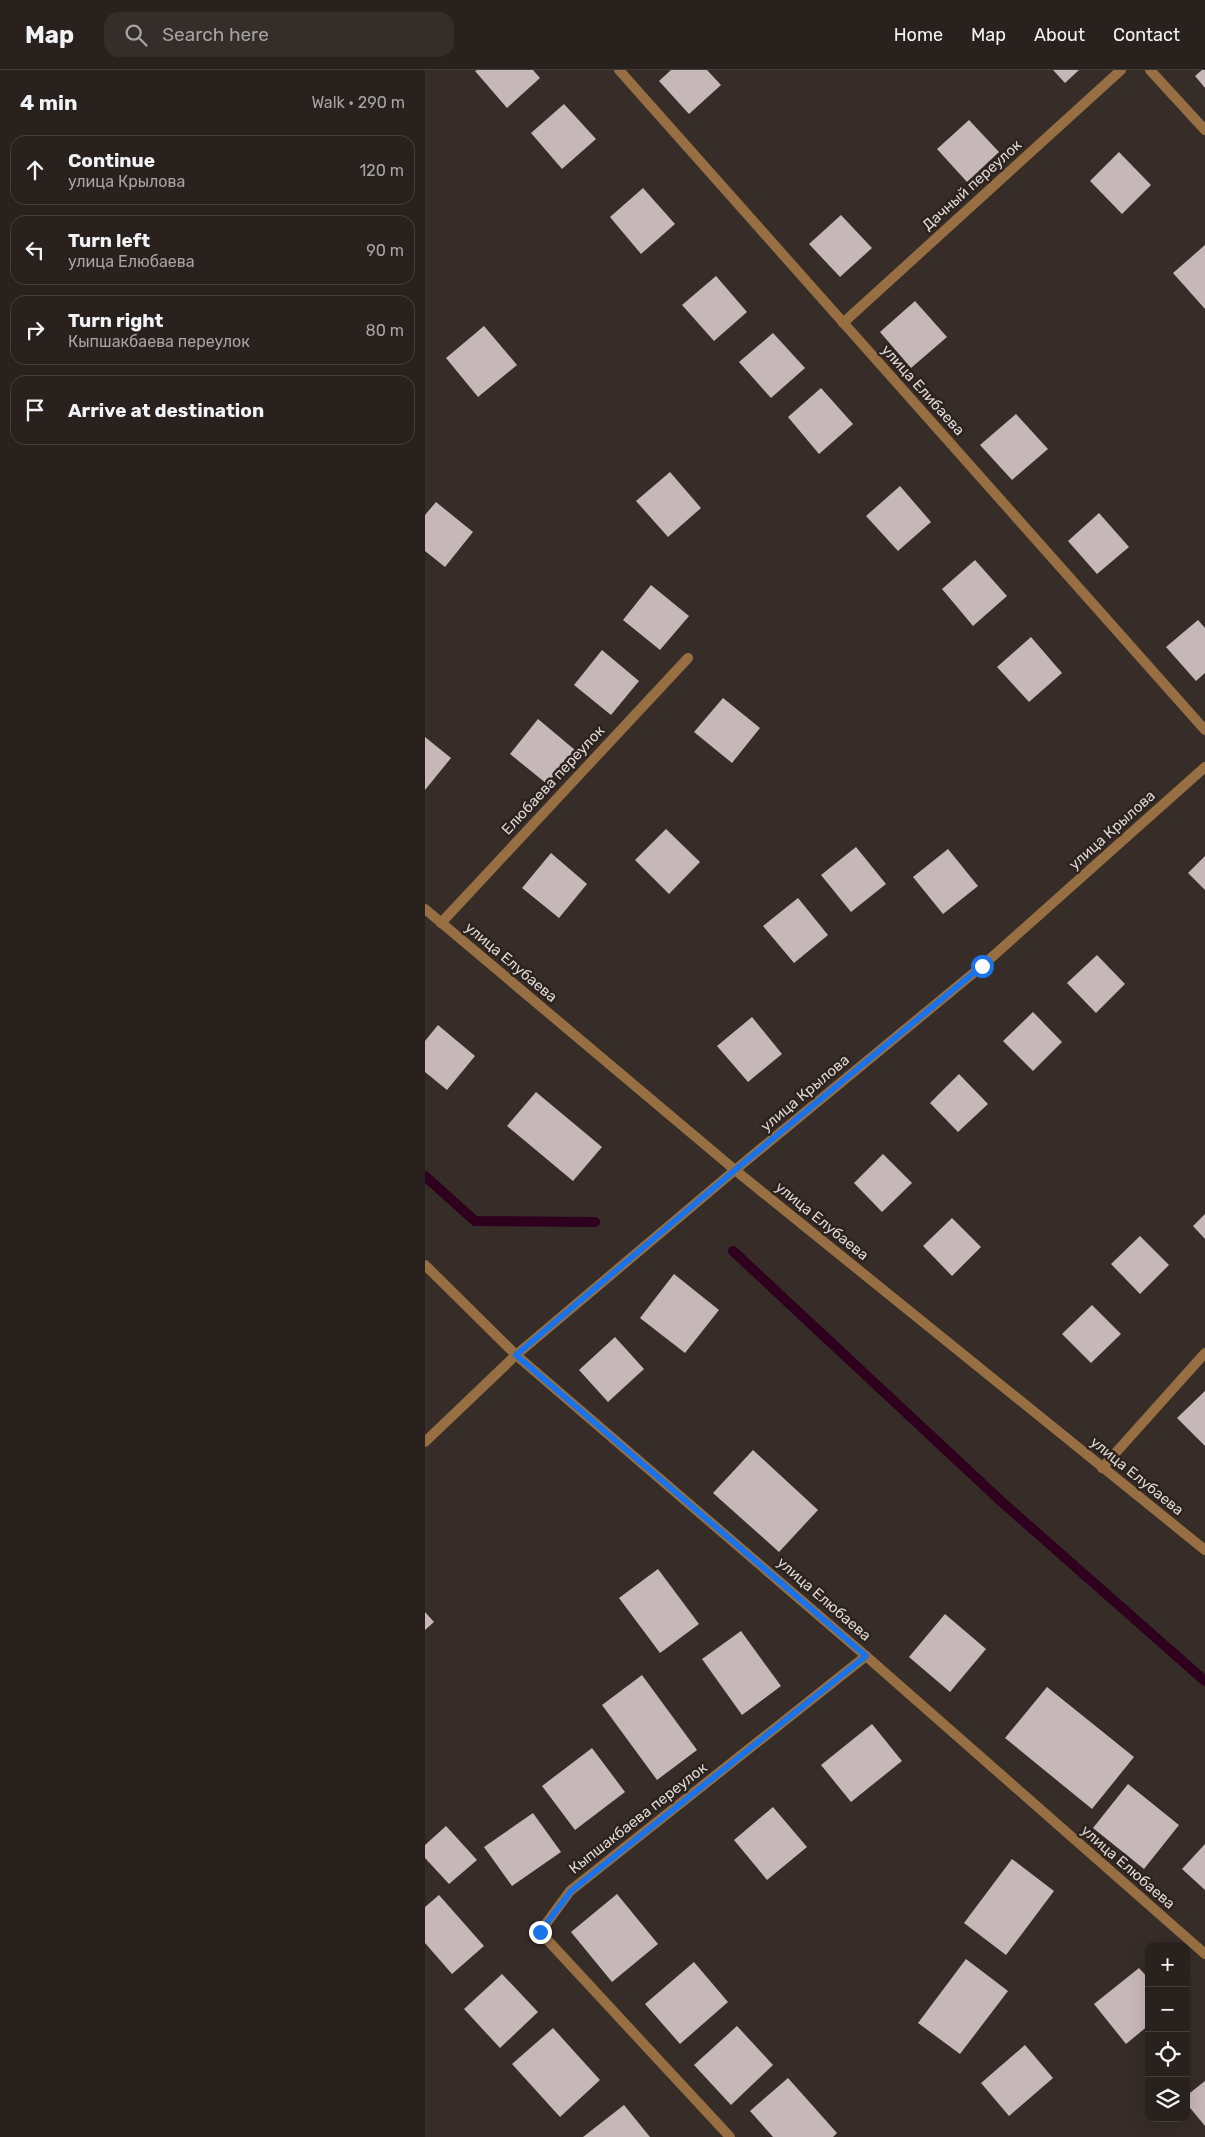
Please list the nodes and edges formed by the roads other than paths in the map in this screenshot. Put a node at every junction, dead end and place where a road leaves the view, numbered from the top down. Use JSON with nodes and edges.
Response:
{"nodes":[{"id":1,"x":1121,"y":70,"type":"edge"},
{"id":2,"x":1150,"y":70,"type":"edge"},
{"id":3,"x":623,"y":71,"type":"edge"},
{"id":4,"x":1205,"y":130,"type":"edge"},
{"id":5,"x":843,"y":323,"type":"junction"},
{"id":6,"x":688,"y":658,"type":"dead end"},
{"id":7,"x":1205,"y":730,"type":"edge"},
{"id":8,"x":1205,"y":767,"type":"edge"},
{"id":9,"x":425,"y":909,"type":"edge"},
{"id":10,"x":441,"y":923,"type":"junction"},
{"id":11,"x":735,"y":1170,"type":"junction"},
{"id":12,"x":425,"y":1265,"type":"edge"},
{"id":13,"x":1205,"y":1353,"type":"edge"},
{"id":14,"x":516,"y":1355,"type":"junction"},
{"id":15,"x":425,"y":1442,"type":"edge"},
{"id":16,"x":1102,"y":1468,"type":"junction"},
{"id":17,"x":1205,"y":1550,"type":"edge"},
{"id":18,"x":866,"y":1656,"type":"junction"},
{"id":19,"x":1205,"y":1954,"type":"edge"},
{"id":20,"x":730,"y":2137,"type":"edge"}],
"edges":[{"from":1,"to":5,"type":"street","name":"Дачный переулок"},
{"from":2,"to":4,"type":"street"},
{"from":3,"to":5,"type":"street","name":"улица Елибаева"},
{"from":5,"to":7,"type":"street","name":"улица Елибаева"},
{"from":6,"to":10,"type":"street","name":"Елюбаева переулок"},
{"from":8,"to":11,"type":"street","name":"улица Крылова"},
{"from":9,"to":10,"type":"street","name":"улица Елубаева"},
{"from":10,"to":11,"type":"street","name":"улица Елубаева"},
{"from":11,"to":14,"type":"street","name":"улица Крылова"},
{"from":11,"to":16,"type":"street","name":"улица Елубаева"},
{"from":12,"to":14,"type":"street","name":"улица Елюбаева"},
{"from":13,"to":16,"type":"street"},
{"from":14,"to":15,"type":"street","name":"улица Крылова"},
{"from":14,"to":18,"type":"street","name":"улица Елюбаева"},
{"from":16,"to":17,"type":"street","name":"улица Елубаева"},
{"from":18,"to":19,"type":"street","name":"улица Елюбаева"},
{"from":18,"to":20,"type":"street","name":"Кыпшакбаева переулок"}]}
